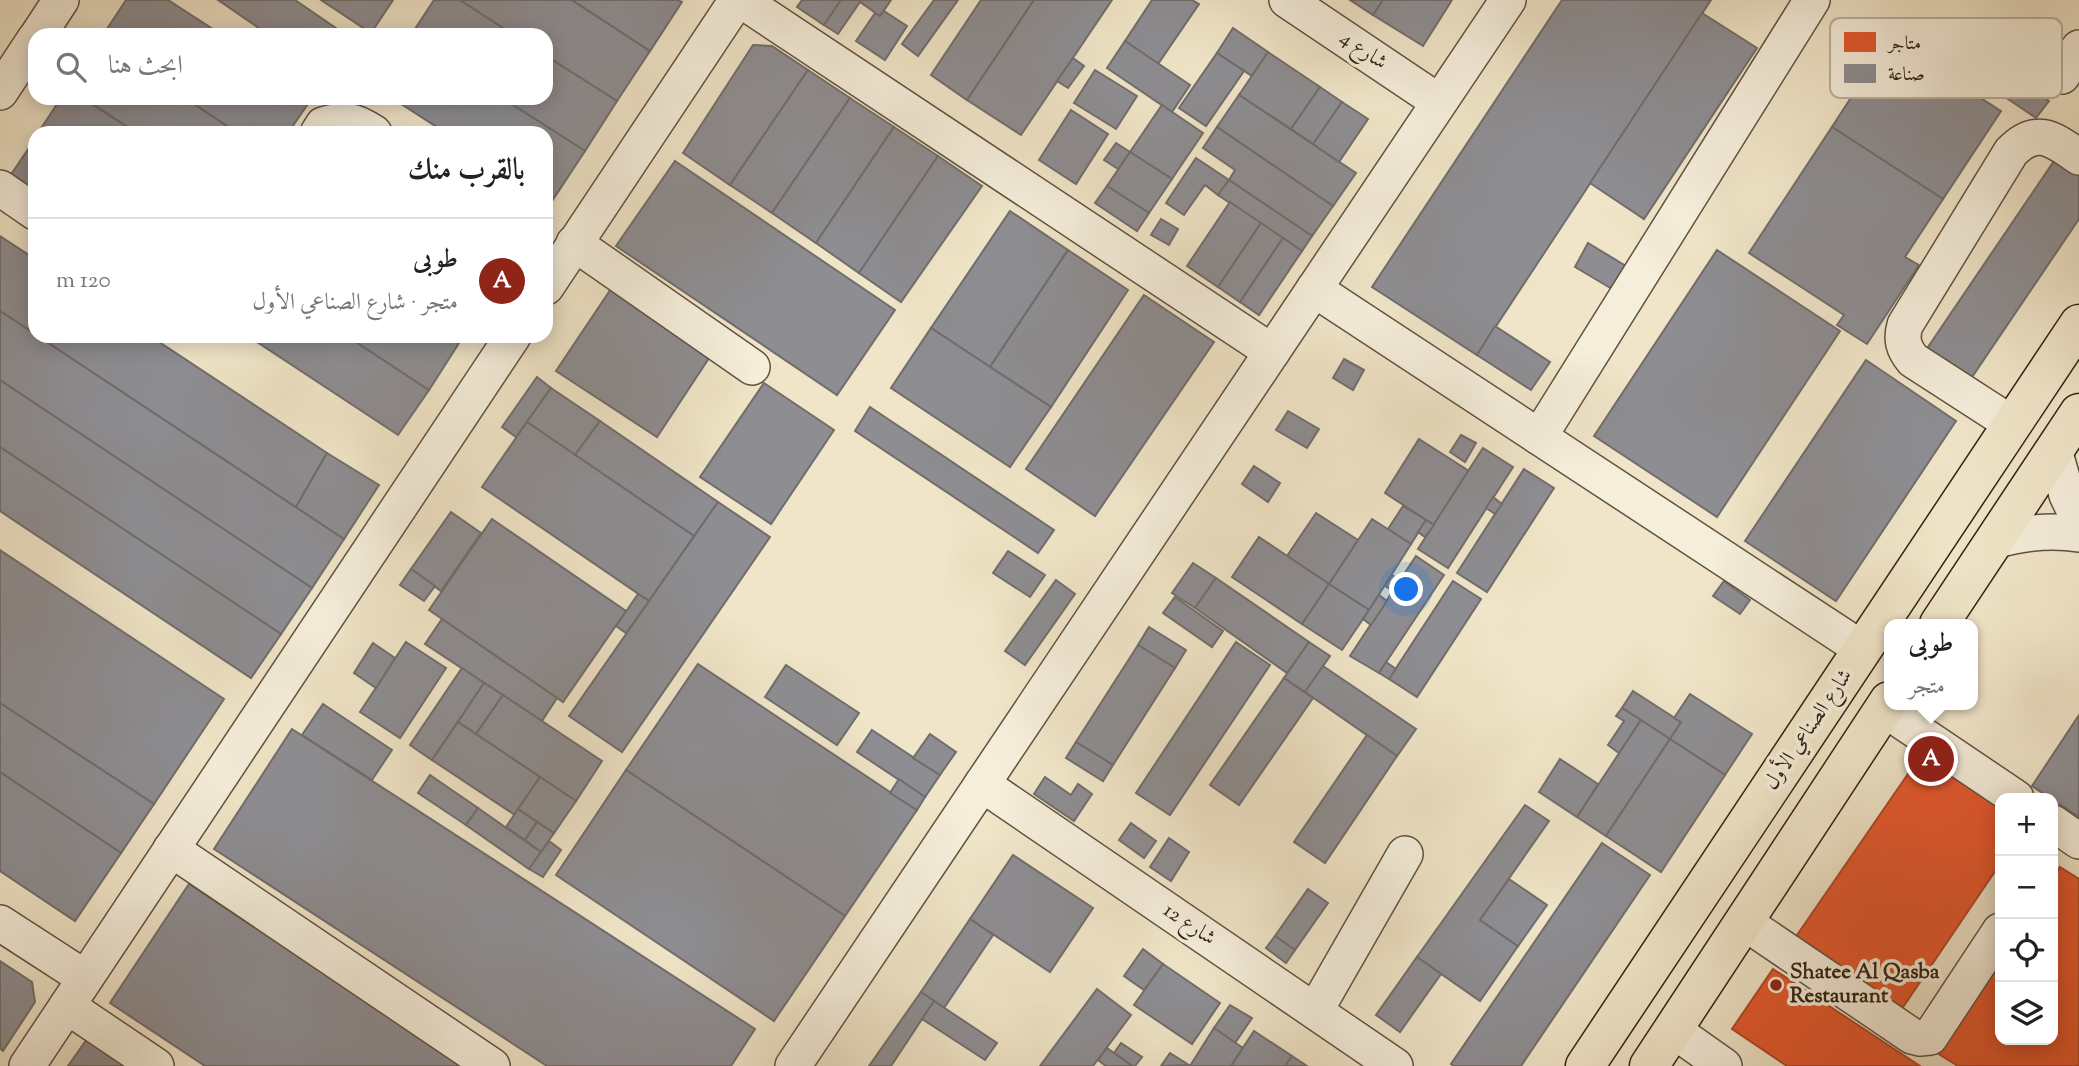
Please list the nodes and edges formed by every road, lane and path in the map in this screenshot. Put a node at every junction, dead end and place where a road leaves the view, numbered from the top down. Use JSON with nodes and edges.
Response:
{"nodes":[{"id":1,"x":61,"y":0,"type":"edge"},
{"id":2,"x":739,"y":0,"type":"edge"},
{"id":3,"x":1287,"y":0,"type":"edge"},
{"id":4,"x":1508,"y":0,"type":"edge"},
{"id":5,"x":1812,"y":0,"type":"edge"},
{"id":6,"x":42,"y":28,"type":"edge"},
{"id":7,"x":28,"y":49,"type":"edge"},
{"id":8,"x":0,"y":92,"type":"edge"},
{"id":9,"x":1439,"y":102,"type":"junction"},
{"id":10,"x":322,"y":126,"type":"edge"},
{"id":11,"x":363,"y":126,"type":"edge"},
{"id":12,"x":2079,"y":157,"type":"edge"},
{"id":13,"x":0,"y":188,"type":"edge"},
{"id":14,"x":28,"y":207,"type":"edge"},
{"id":15,"x":562,"y":248,"type":"edge"},
{"id":16,"x":553,"y":270,"type":"edge"},
{"id":17,"x":1314,"y":289,"type":"junction"},
{"id":18,"x":2079,"y":324,"type":"edge"},
{"id":19,"x":508,"y":343,"type":"edge"},
{"id":20,"x":1272,"y":352,"type":"junction"},
{"id":21,"x":752,"y":367,"type":"dead end"},
{"id":22,"x":2079,"y":413,"type":"edge"},
{"id":23,"x":2012,"y":424,"type":"junction"},
{"id":24,"x":1539,"y":437,"type":"junction"},
{"id":25,"x":2054,"y":450,"type":"junction"},
{"id":26,"x":2079,"y":520,"type":"edge"},
{"id":27,"x":2079,"y":534,"type":"edge"},
{"id":28,"x":1994,"y":541,"type":"junction"},
{"id":29,"x":1942,"y":619,"type":"edge"},
{"id":30,"x":1863,"y":649,"type":"junction"},
{"id":31,"x":1884,"y":708,"type":"edge"},
{"id":32,"x":1893,"y":710,"type":"edge"},
{"id":33,"x":982,"y":785,"type":"junction"},
{"id":34,"x":2009,"y":793,"type":"edge"},
{"id":35,"x":171,"y":849,"type":"junction"},
{"id":36,"x":1405,"y":854,"type":"dead end"},
{"id":37,"x":1744,"y":922,"type":"junction"},
{"id":38,"x":0,"y":923,"type":"edge"},
{"id":39,"x":1995,"y":940,"type":"edge"},
{"id":40,"x":76,"y":992,"type":"junction"},
{"id":41,"x":1315,"y":1011,"type":"junction"},
{"id":42,"x":1673,"y":1030,"type":"junction"},
{"id":43,"x":27,"y":1066,"type":"edge"},
{"id":44,"x":156,"y":1066,"type":"edge"},
{"id":45,"x":492,"y":1066,"type":"edge"},
{"id":46,"x":793,"y":1066,"type":"edge"},
{"id":47,"x":1395,"y":1066,"type":"edge"},
{"id":48,"x":1585,"y":1066,"type":"edge"},
{"id":49,"x":1650,"y":1066,"type":"edge"},
{"id":50,"x":1724,"y":1066,"type":"edge"}],
"edges":[{"from":1,"to":6,"type":"street"},
{"from":2,"to":15,"type":"street"},
{"from":2,"to":20,"type":"street"},
{"from":3,"to":9,"type":"street","name":"شارع 4"},
{"from":4,"to":9,"type":"street"},
{"from":5,"to":24,"type":"street"},
{"from":7,"to":8,"type":"street"},
{"from":9,"to":17,"type":"street"},
{"from":10,"to":11,"type":"street"},
{"from":12,"to":23,"type":"street"},
{"from":13,"to":14,"type":"street"},
{"from":15,"to":16,"type":"street"},
{"from":15,"to":21,"type":"street"},
{"from":17,"to":20,"type":"street"},
{"from":17,"to":24,"type":"street"},
{"from":18,"to":23,"type":"main road","name":"شارع الصناعي الأول"},
{"from":19,"to":35,"type":"street"},
{"from":20,"to":33,"type":"street"},
{"from":22,"to":25,"type":"main road"},
{"from":23,"to":30,"type":"main road","name":"شارع الصناعي الأول"},
{"from":24,"to":30,"type":"street"},
{"from":25,"to":26,"type":"street"},
{"from":25,"to":28,"type":"main road"},
{"from":27,"to":28,"type":"street"},
{"from":28,"to":29,"type":"main road"},
{"from":30,"to":48,"type":"main road","name":"شارع الصناعي الأول"},
{"from":31,"to":37,"type":"main road"},
{"from":32,"to":34,"type":"street"},
{"from":33,"to":41,"type":"street","name":"شارع 12"},
{"from":33,"to":46,"type":"street"},
{"from":35,"to":40,"type":"street"},
{"from":35,"to":45,"type":"street"},
{"from":36,"to":41,"type":"street"},
{"from":37,"to":39,"type":"street"},
{"from":37,"to":42,"type":"main road"},
{"from":38,"to":40,"type":"street"},
{"from":40,"to":43,"type":"street"},
{"from":40,"to":44,"type":"street"},
{"from":41,"to":47,"type":"street","name":"شارع 12"},
{"from":42,"to":49,"type":"main road"},
{"from":42,"to":50,"type":"street"}]}
